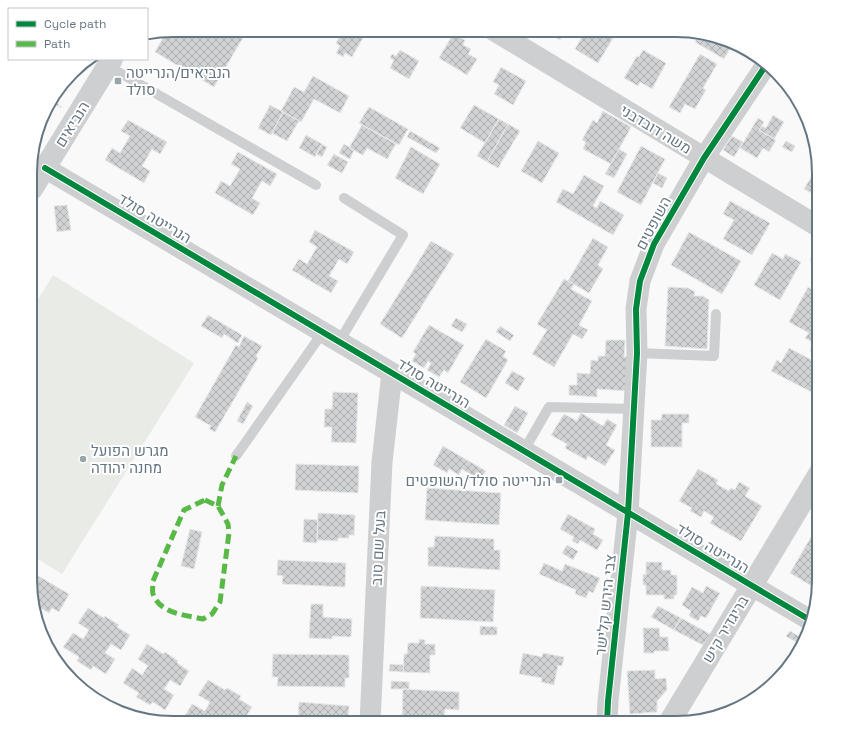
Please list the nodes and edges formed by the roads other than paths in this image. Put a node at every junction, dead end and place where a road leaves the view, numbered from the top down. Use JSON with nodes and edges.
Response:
{"nodes":[{"id":1,"x":505,"y":37,"type":"edge"},
{"id":2,"x":110,"y":63,"type":"edge"},
{"id":3,"x":763,"y":69,"type":"edge"},
{"id":4,"x":704,"y":158,"type":"junction"},
{"id":5,"x":45,"y":168,"type":"junction"},
{"id":6,"x":37,"y":181,"type":"edge"},
{"id":7,"x":316,"y":185,"type":"dead end"},
{"id":8,"x":344,"y":198,"type":"dead end"},
{"id":9,"x":812,"y":223,"type":"edge"},
{"id":10,"x":716,"y":314,"type":"dead end"},
{"id":11,"x":331,"y":337,"type":"junction"},
{"id":12,"x":637,"y":353,"type":"junction"},
{"id":13,"x":392,"y":373,"type":"junction"},
{"id":14,"x":634,"y":409,"type":"junction"},
{"id":15,"x":530,"y":440,"type":"dead end"},
{"id":16,"x":236,"y":456,"type":"dead end"},
{"id":17,"x":812,"y":486,"type":"edge"},
{"id":18,"x":628,"y":513,"type":"junction"},
{"id":19,"x":751,"y":586,"type":"junction"},
{"id":20,"x":806,"y":618,"type":"edge"},
{"id":21,"x":370,"y":716,"type":"edge"},
{"id":22,"x":607,"y":716,"type":"edge"},
{"id":23,"x":673,"y":716,"type":"edge"}],
"edges":[{"from":1,"to":4,"type":"street","name":"משה דובדבני"},
{"from":2,"to":5,"type":"street","name":"הנביאים"},
{"from":2,"to":7,"type":"lane"},
{"from":3,"to":4,"type":"street","name":"השופטים"},
{"from":4,"to":9,"type":"street","name":"משה דובדבני"},
{"from":4,"to":12,"type":"street","name":"השופטים"},
{"from":5,"to":6,"type":"street","name":"הנביאים"},
{"from":5,"to":11,"type":"street","name":"הנרייטה סולד"},
{"from":8,"to":11,"type":"lane"},
{"from":10,"to":12,"type":"lane"},
{"from":11,"to":13,"type":"street","name":"הנרייטה סולד"},
{"from":11,"to":16,"type":"lane"},
{"from":12,"to":14,"type":"street","name":"השופטים"},
{"from":13,"to":18,"type":"street","name":"הנרייטה סולד"},
{"from":13,"to":21,"type":"street","name":"בעל שם טוב"},
{"from":14,"to":15,"type":"lane"},
{"from":14,"to":18,"type":"street","name":"השופטים"},
{"from":17,"to":19,"type":"street","name":"בריגדיר קיש"},
{"from":18,"to":19,"type":"street","name":"הנרייטה סולד"},
{"from":18,"to":22,"type":"street","name":"צבי הירש קלישר"},
{"from":19,"to":20,"type":"street","name":"הנרייטה סולד"},
{"from":19,"to":23,"type":"street","name":"בריגדיר קיש"}]}
